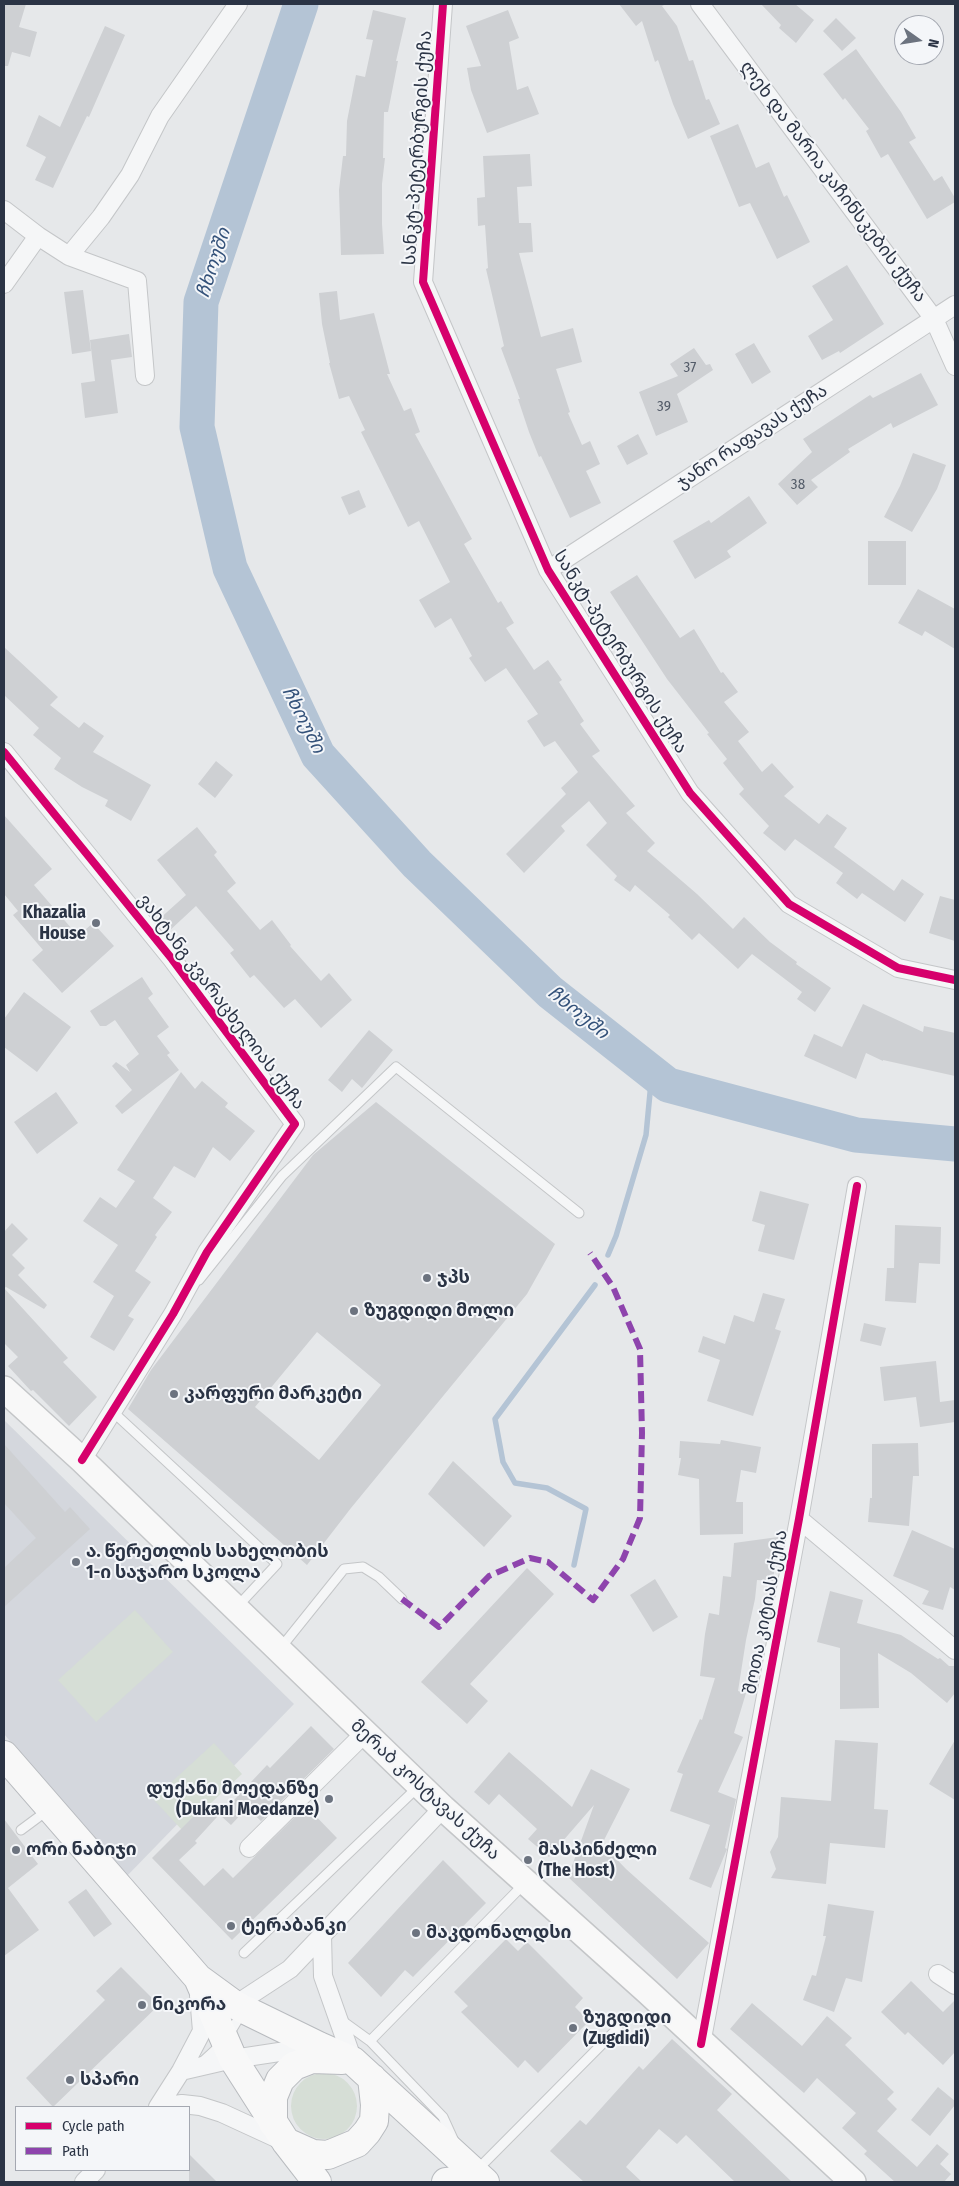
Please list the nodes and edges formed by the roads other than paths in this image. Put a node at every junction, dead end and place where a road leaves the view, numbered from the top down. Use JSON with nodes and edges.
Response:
{"nodes":[{"id":1,"x":238,"y":4,"type":"edge"},
{"id":2,"x":443,"y":4,"type":"edge"},
{"id":3,"x":700,"y":4,"type":"edge"},
{"id":4,"x":4,"y":210,"type":"edge"},
{"id":5,"x":38,"y":236,"type":"junction"},
{"id":6,"x":69,"y":256,"type":"junction"},
{"id":7,"x":4,"y":284,"type":"edge"},
{"id":8,"x":955,"y":305,"type":"edge"},
{"id":9,"x":934,"y":319,"type":"junction"},
{"id":10,"x":955,"y":366,"type":"edge"},
{"id":11,"x":145,"y":376,"type":"dead end"},
{"id":12,"x":548,"y":570,"type":"junction"},
{"id":13,"x":4,"y":752,"type":"edge"},
{"id":14,"x":955,"y":980,"type":"edge"},
{"id":15,"x":857,"y":1186,"type":"dead end"},
{"id":16,"x":579,"y":1213,"type":"dead end"},
{"id":17,"x":173,"y":1314,"type":"junction"},
{"id":18,"x":4,"y":1389,"type":"edge"},
{"id":19,"x":112,"y":1411,"type":"junction"},
{"id":20,"x":82,"y":1460,"type":"junction"},
{"id":21,"x":799,"y":1519,"type":"junction"},
{"id":22,"x":402,"y":1599,"type":"dead end"},
{"id":23,"x":236,"y":1608,"type":"junction"},
{"id":24,"x":279,"y":1650,"type":"junction"},
{"id":25,"x":955,"y":1650,"type":"edge"},
{"id":26,"x":364,"y":1734,"type":"junction"},
{"id":27,"x":4,"y":1755,"type":"edge"},
{"id":28,"x":419,"y":1786,"type":"junction"},
{"id":29,"x":442,"y":1808,"type":"junction"},
{"id":30,"x":50,"y":1809,"type":"junction"},
{"id":31,"x":21,"y":1830,"type":"dead end"},
{"id":32,"x":249,"y":1848,"type":"dead end"},
{"id":33,"x":526,"y":1882,"type":"junction"},
{"id":34,"x":322,"y":1935,"type":"junction"},
{"id":35,"x":244,"y":1953,"type":"dead end"},
{"id":36,"x":938,"y":1974,"type":"dead end"},
{"id":37,"x":198,"y":1978,"type":"junction"},
{"id":38,"x":955,"y":1985,"type":"edge"},
{"id":39,"x":243,"y":2003,"type":"junction"},
{"id":40,"x":338,"y":2018,"type":"junction"},
{"id":41,"x":618,"y":2028,"type":"dead end"},
{"id":42,"x":702,"y":2044,"type":"junction"},
{"id":43,"x":319,"y":2046,"type":"junction"},
{"id":44,"x":229,"y":2050,"type":"junction"},
{"id":45,"x":365,"y":2060,"type":"junction"},
{"id":46,"x":188,"y":2070,"type":"junction"},
{"id":47,"x":159,"y":2106,"type":"edge"},
{"id":48,"x":166,"y":2106,"type":"edge"},
{"id":49,"x":280,"y":2133,"type":"junction"},
{"id":50,"x":95,"y":2171,"type":"edge"},
{"id":51,"x":468,"y":2177,"type":"edge"},
{"id":52,"x":84,"y":2182,"type":"edge"},
{"id":53,"x":318,"y":2182,"type":"edge"},
{"id":54,"x":853,"y":2182,"type":"edge"}],
"edges":[{"from":1,"to":6,"type":"street"},
{"from":2,"to":12,"type":"street","name":"სანკტ-პეტერბურგის ქუჩა"},
{"from":3,"to":9,"type":"street","name":"ლეხ და მარია კაჩინსკების ქუჩა"},
{"from":4,"to":5,"type":"street"},
{"from":5,"to":6,"type":"street"},
{"from":5,"to":7,"type":"street"},
{"from":6,"to":11,"type":"street"},
{"from":8,"to":9,"type":"street","name":"ჯანო რაფავას ქუჩა"},
{"from":9,"to":10,"type":"street","name":"ლეხ და მარია კაჩინსკების ქუჩა"},
{"from":9,"to":12,"type":"street","name":"ჯანო რაფავას ქუჩა"},
{"from":12,"to":14,"type":"street","name":"სანკტ-პეტერბურგის ქუჩა"},
{"from":13,"to":17,"type":"street","name":"ვახტანგ კვარაცხელიას ქუჩა"},
{"from":15,"to":21,"type":"street","name":"შოთა კიტიას ქუჩა"},
{"from":16,"to":17,"type":"lane"},
{"from":17,"to":19,"type":"street","name":"ვახტანგ კვარაცხელიას ქუჩა"},
{"from":18,"to":20,"type":"main road","name":"მერაბ კოსტავას ქუჩა"},
{"from":19,"to":20,"type":"street","name":"ვახტანგ კვარაცხელიას ქუჩა"},
{"from":19,"to":23,"type":"lane"},
{"from":20,"to":23,"type":"main road","name":"მერაბ კოსტავას ქუჩა"},
{"from":21,"to":25,"type":"street"},
{"from":21,"to":42,"type":"street","name":"შოთა კიტიას ქუჩა"},
{"from":22,"to":24,"type":"lane"},
{"from":23,"to":24,"type":"main road","name":"მერაბ კოსტავას ქუჩა"},
{"from":24,"to":26,"type":"main road","name":"მერაბ კოსტავას ქუჩა"},
{"from":26,"to":28,"type":"main road","name":"მერაბ კოსტავას ქუჩა"},
{"from":26,"to":32,"type":"street"},
{"from":27,"to":30,"type":"highway"},
{"from":28,"to":29,"type":"main road","name":"მერაბ კოსტავას ქუჩა"},
{"from":28,"to":35,"type":"lane"},
{"from":29,"to":33,"type":"main road","name":"მერაბ კოსტავას ქუჩა"},
{"from":29,"to":34,"type":"street"},
{"from":30,"to":31,"type":"lane"},
{"from":30,"to":37,"type":"highway"},
{"from":33,"to":42,"type":"main road","name":"მერაბ კოსტავას ქუჩა"},
{"from":33,"to":45,"type":"lane"},
{"from":34,"to":39,"type":"street"},
{"from":34,"to":40,"type":"street"},
{"from":36,"to":38,"type":"street"},
{"from":37,"to":39,"type":"highway"},
{"from":37,"to":44,"type":"highway"},
{"from":37,"to":46,"type":"street"},
{"from":39,"to":43,"type":"highway"},
{"from":39,"to":44,"type":"lane"},
{"from":40,"to":45,"type":"street"},
{"from":40,"to":45,"type":"lane"},
{"from":41,"to":51,"type":"lane"},
{"from":42,"to":54,"type":"main road","name":"მერაბ კოსტავას ქუჩა"},
{"from":43,"to":44,"type":"street"},
{"from":43,"to":45,"type":"highway"},
{"from":44,"to":46,"type":"street"},
{"from":44,"to":49,"type":"highway"},
{"from":45,"to":49,"type":"highway"},
{"from":45,"to":49,"type":"highway"},
{"from":45,"to":51,"type":"highway"},
{"from":45,"to":51,"type":"lane"},
{"from":46,"to":47,"type":"street"},
{"from":48,"to":49,"type":"street"},
{"from":49,"to":53,"type":"highway"},
{"from":50,"to":52,"type":"street"}]}
